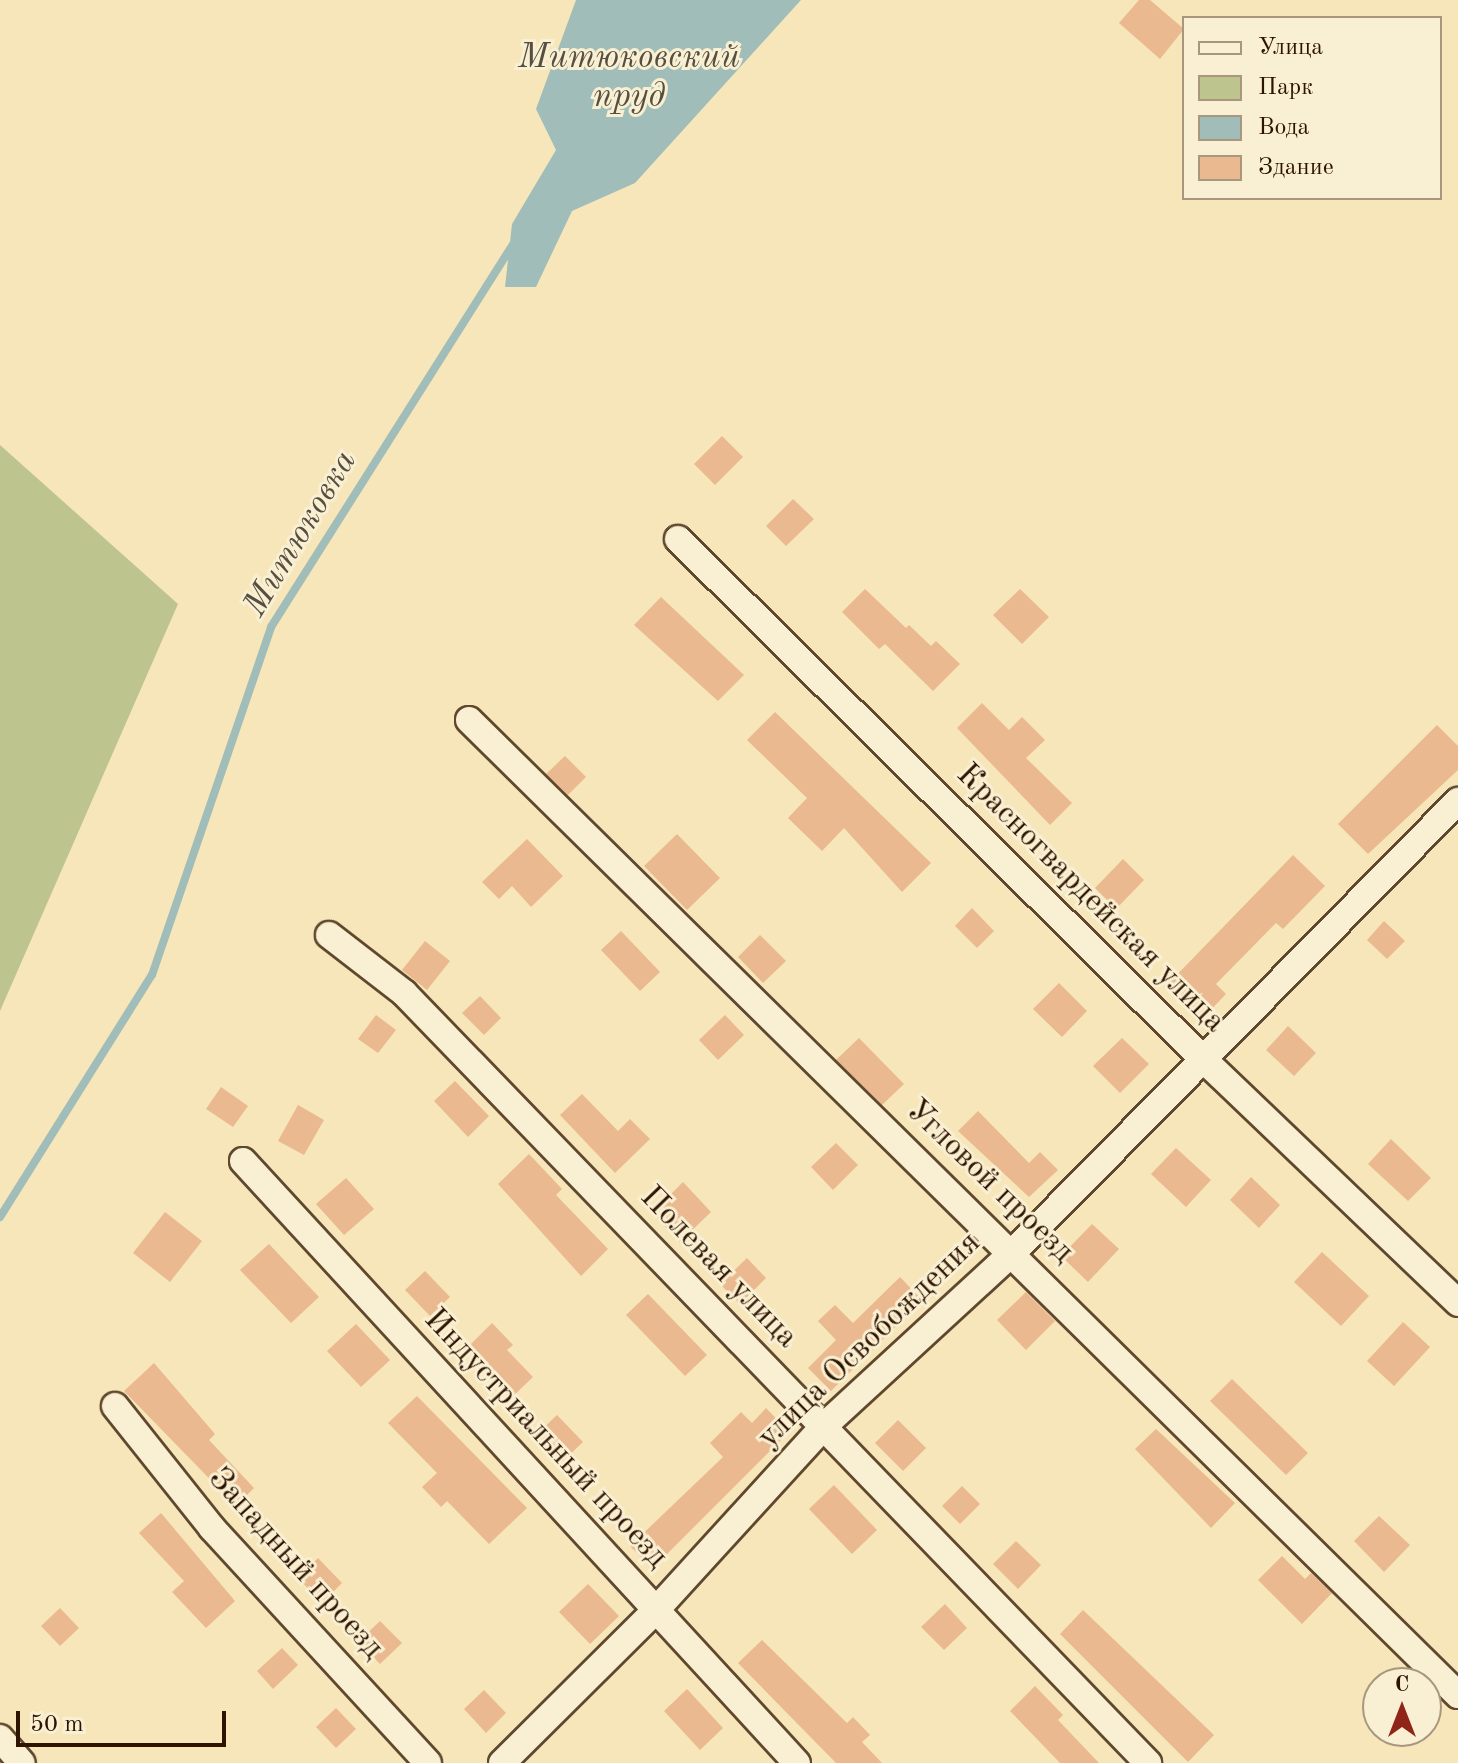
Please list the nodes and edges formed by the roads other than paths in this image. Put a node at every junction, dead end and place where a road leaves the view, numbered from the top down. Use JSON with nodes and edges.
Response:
{"nodes":[{"id":1,"x":678,"y":539,"type":"dead end"},
{"id":2,"x":469,"y":720,"type":"dead end"},
{"id":3,"x":1458,"y":801,"type":"edge"},
{"id":4,"x":329,"y":935,"type":"dead end"},
{"id":5,"x":1203,"y":1059,"type":"junction"},
{"id":6,"x":243,"y":1161,"type":"dead end"},
{"id":7,"x":1013,"y":1252,"type":"junction"},
{"id":8,"x":1458,"y":1303,"type":"edge"},
{"id":9,"x":115,"y":1406,"type":"dead end"},
{"id":10,"x":824,"y":1426,"type":"junction"},
{"id":11,"x":656,"y":1610,"type":"junction"},
{"id":12,"x":1458,"y":1695,"type":"edge"},
{"id":13,"x":0,"y":1738,"type":"edge"},
{"id":14,"x":22,"y":1763,"type":"edge"},
{"id":15,"x":428,"y":1763,"type":"edge"},
{"id":16,"x":502,"y":1763,"type":"edge"},
{"id":17,"x":797,"y":1763,"type":"edge"},
{"id":18,"x":1148,"y":1763,"type":"edge"}],
"edges":[{"from":1,"to":5,"type":"street","name":"Красногвардейская улица"},
{"from":2,"to":7,"type":"street","name":"Угловой проезд"},
{"from":3,"to":5,"type":"street","name":"улица Освобождения"},
{"from":4,"to":10,"type":"street","name":"Полевая улица"},
{"from":5,"to":7,"type":"street","name":"улица Освобождения"},
{"from":5,"to":8,"type":"street","name":"Красногвардейская улица"},
{"from":6,"to":11,"type":"street","name":"Индустриальный проезд"},
{"from":7,"to":10,"type":"street","name":"улица Освобождения"},
{"from":7,"to":12,"type":"street","name":"Угловой проезд"},
{"from":9,"to":15,"type":"street","name":"Западный проезд"},
{"from":10,"to":11,"type":"street","name":"улица Освобождения"},
{"from":10,"to":18,"type":"street","name":"Полевая улица"},
{"from":11,"to":16,"type":"street","name":"улица Освобождения"},
{"from":11,"to":17,"type":"street","name":"Индустриальный проезд"},
{"from":13,"to":14,"type":"street"}]}
